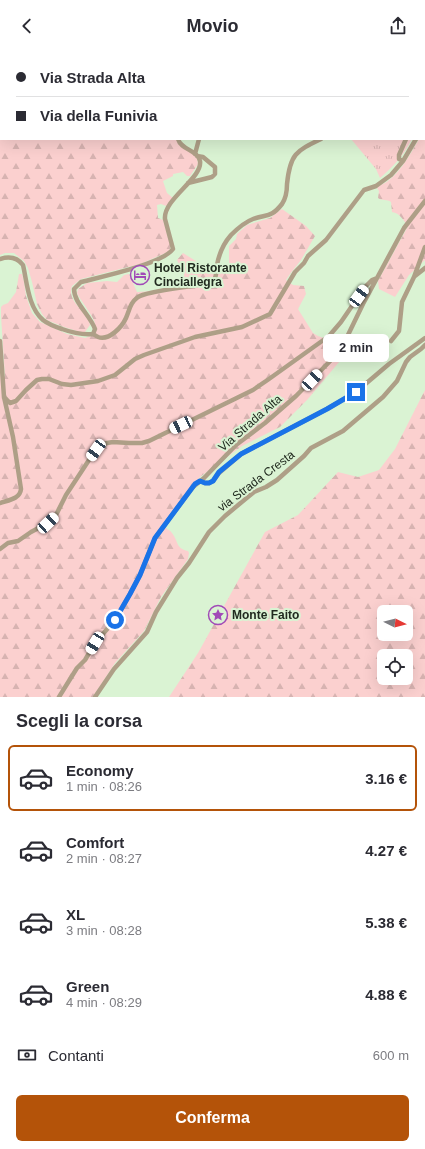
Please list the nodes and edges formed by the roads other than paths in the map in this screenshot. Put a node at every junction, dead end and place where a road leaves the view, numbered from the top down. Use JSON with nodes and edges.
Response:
{"nodes":[{"id":1,"x":178,"y":140,"type":"edge"},
{"id":2,"x":199,"y":140,"type":"edge"},
{"id":3,"x":319,"y":140,"type":"edge"},
{"id":4,"x":406,"y":140,"type":"edge"},
{"id":5,"x":415,"y":140,"type":"edge"},
{"id":6,"x":196,"y":155,"type":"junction"},
{"id":7,"x":403,"y":161,"type":"junction"},
{"id":8,"x":188,"y":183,"type":"junction"},
{"id":9,"x":425,"y":201,"type":"edge"},
{"id":10,"x":425,"y":247,"type":"edge"},
{"id":11,"x":0,"y":260,"type":"edge"},
{"id":12,"x":425,"y":268,"type":"edge"},
{"id":13,"x":414,"y":277,"type":"junction"},
{"id":14,"x":377,"y":278,"type":"junction"},
{"id":15,"x":93,"y":334,"type":"junction"},
{"id":16,"x":425,"y":338,"type":"edge"},
{"id":17,"x":391,"y":341,"type":"dead end"},
{"id":18,"x":0,"y":342,"type":"edge"},
{"id":19,"x":425,"y":345,"type":"edge"},
{"id":20,"x":4,"y":397,"type":"junction"},
{"id":21,"x":200,"y":481,"type":"junction"},
{"id":22,"x":0,"y":502,"type":"edge"},
{"id":23,"x":0,"y":549,"type":"edge"},
{"id":24,"x":59,"y":697,"type":"edge"},
{"id":25,"x":95,"y":697,"type":"edge"}],
"edges":[{"from":1,"to":6,"type":"street"},
{"from":2,"to":6,"type":"street"},
{"from":3,"to":15,"type":"street"},
{"from":4,"to":7,"type":"street"},
{"from":5,"to":7,"type":"street"},
{"from":6,"to":8,"type":"street"},
{"from":6,"to":8,"type":"street"},
{"from":7,"to":20,"type":"street"},
{"from":8,"to":15,"type":"street"},
{"from":9,"to":14,"type":"street","name":"Via Strada Alta"},
{"from":10,"to":13,"type":"street"},
{"from":11,"to":15,"type":"street"},
{"from":12,"to":13,"type":"street"},
{"from":13,"to":17,"type":"street"},
{"from":14,"to":21,"type":"street","name":"Via Strada Alta"},
{"from":14,"to":23,"type":"street"},
{"from":16,"to":21,"type":"street"},
{"from":18,"to":20,"type":"street"},
{"from":19,"to":25,"type":"street","name":"via Strada Cresta"},
{"from":20,"to":22,"type":"street"},
{"from":21,"to":24,"type":"street","name":"Via Strada Alta"}]}
